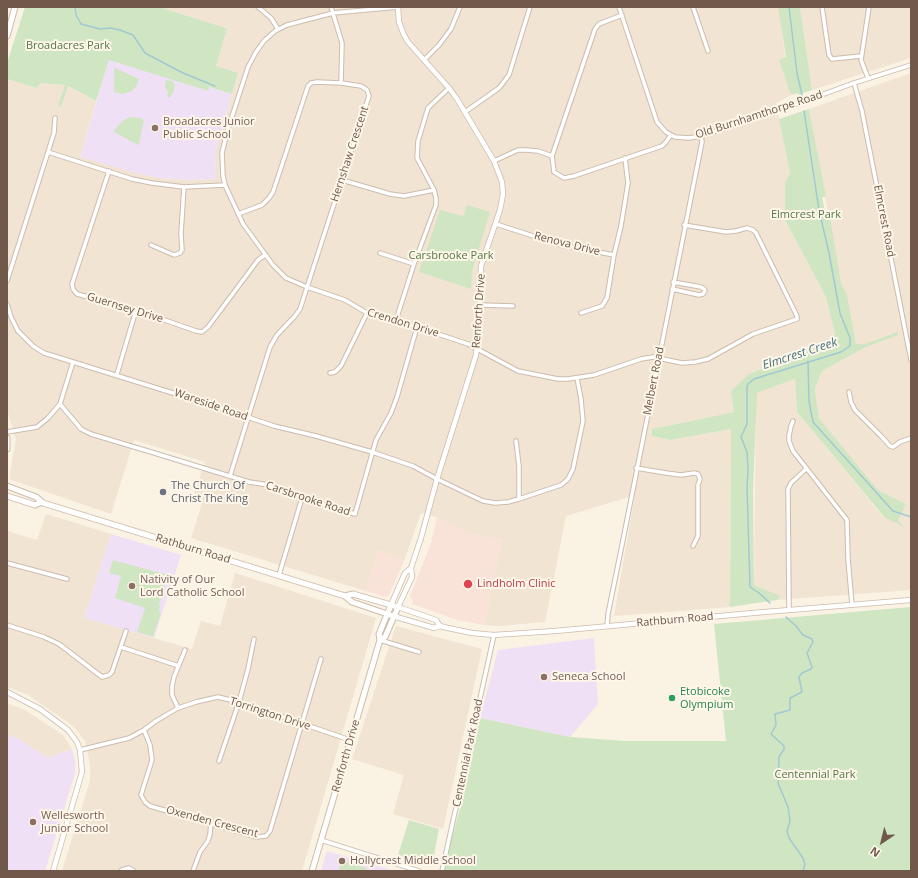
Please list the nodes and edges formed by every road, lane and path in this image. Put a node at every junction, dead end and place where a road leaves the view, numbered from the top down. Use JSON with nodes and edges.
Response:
{"nodes":[{"id":1,"x":15,"y":7,"type":"edge"},
{"id":2,"x":258,"y":7,"type":"edge"},
{"id":3,"x":331,"y":7,"type":"edge"},
{"id":4,"x":398,"y":7,"type":"edge"},
{"id":5,"x":460,"y":7,"type":"edge"},
{"id":6,"x":530,"y":7,"type":"edge"},
{"id":7,"x":619,"y":7,"type":"edge"},
{"id":8,"x":693,"y":7,"type":"edge"},
{"id":9,"x":822,"y":7,"type":"edge"},
{"id":10,"x":869,"y":7,"type":"edge"},
{"id":11,"x":333,"y":13,"type":"junction"},
{"id":12,"x":622,"y":15,"type":"junction"},
{"id":13,"x":278,"y":29,"type":"junction"},
{"id":14,"x":7,"y":36,"type":"edge"},
{"id":15,"x":708,"y":51,"type":"dead end"},
{"id":16,"x":861,"y":56,"type":"junction"},
{"id":17,"x":424,"y":60,"type":"junction"},
{"id":18,"x":911,"y":65,"type":"edge"},
{"id":19,"x":868,"y":78,"type":"junction"},
{"id":20,"x":854,"y":83,"type":"junction"},
{"id":21,"x":341,"y":84,"type":"junction"},
{"id":22,"x":449,"y":88,"type":"junction"},
{"id":23,"x":465,"y":112,"type":"junction"},
{"id":24,"x":55,"y":118,"type":"dead end"},
{"id":25,"x":671,"y":135,"type":"junction"},
{"id":26,"x":701,"y":136,"type":"junction"},
{"id":27,"x":48,"y":152,"type":"junction"},
{"id":28,"x":552,"y":156,"type":"junction"},
{"id":29,"x":625,"y":158,"type":"junction"},
{"id":30,"x":494,"y":160,"type":"junction"},
{"id":31,"x":109,"y":171,"type":"junction"},
{"id":32,"x":342,"y":180,"type":"junction"},
{"id":33,"x":225,"y":185,"type":"junction"},
{"id":34,"x":184,"y":188,"type":"junction"},
{"id":35,"x":434,"y":190,"type":"junction"},
{"id":36,"x":238,"y":214,"type":"junction"},
{"id":37,"x":496,"y":224,"type":"junction"},
{"id":38,"x":684,"y":224,"type":"junction"},
{"id":39,"x":152,"y":245,"type":"dead end"},
{"id":40,"x":380,"y":253,"type":"dead end"},
{"id":41,"x":265,"y":255,"type":"junction"},
{"id":42,"x":614,"y":255,"type":"junction"},
{"id":43,"x":414,"y":264,"type":"junction"},
{"id":44,"x":7,"y":281,"type":"edge"},
{"id":45,"x":674,"y":282,"type":"junction"},
{"id":46,"x":307,"y":287,"type":"junction"},
{"id":47,"x":672,"y":289,"type":"junction"},
{"id":48,"x":7,"y":304,"type":"edge"},
{"id":49,"x":480,"y":305,"type":"junction"},
{"id":50,"x":513,"y":306,"type":"dead end"},
{"id":51,"x":136,"y":310,"type":"junction"},
{"id":52,"x":367,"y":313,"type":"junction"},
{"id":53,"x":581,"y":313,"type":"dead end"},
{"id":54,"x":396,"y":320,"type":"junction"},
{"id":55,"x":417,"y":327,"type":"junction"},
{"id":56,"x":911,"y":332,"type":"edge"},
{"id":57,"x":906,"y":334,"type":"junction"},
{"id":58,"x":476,"y":347,"type":"junction"},
{"id":59,"x":658,"y":358,"type":"junction"},
{"id":60,"x":911,"y":360,"type":"edge"},
{"id":61,"x":72,"y":362,"type":"junction"},
{"id":62,"x":330,"y":373,"type":"dead end"},
{"id":63,"x":117,"y":374,"type":"junction"},
{"id":64,"x":577,"y":378,"type":"junction"},
{"id":65,"x":849,"y":392,"type":"dead end"},
{"id":66,"x":60,"y":404,"type":"junction"},
{"id":67,"x":248,"y":418,"type":"junction"},
{"id":68,"x":793,"y":421,"type":"dead end"},
{"id":69,"x":7,"y":432,"type":"edge"},
{"id":70,"x":7,"y":438,"type":"edge"},
{"id":71,"x":911,"y":438,"type":"edge"},
{"id":72,"x":516,"y":441,"type":"dead end"},
{"id":73,"x":7,"y":449,"type":"edge"},
{"id":74,"x":372,"y":452,"type":"junction"},
{"id":75,"x":636,"y":468,"type":"junction"},
{"id":76,"x":806,"y":469,"type":"junction"},
{"id":77,"x":230,"y":476,"type":"junction"},
{"id":78,"x":436,"y":479,"type":"junction"},
{"id":79,"x":7,"y":486,"type":"edge"},
{"id":80,"x":7,"y":496,"type":"edge"},
{"id":81,"x":302,"y":498,"type":"junction"},
{"id":82,"x":519,"y":499,"type":"junction"},
{"id":83,"x":41,"y":502,"type":"junction"},
{"id":84,"x":693,"y":546,"type":"dead end"},
{"id":85,"x":7,"y":563,"type":"edge"},
{"id":86,"x":411,"y":568,"type":"junction"},
{"id":87,"x":278,"y":575,"type":"junction"},
{"id":88,"x":67,"y":579,"type":"dead end"},
{"id":89,"x":345,"y":596,"type":"junction"},
{"id":90,"x":911,"y":600,"type":"edge"},
{"id":91,"x":391,"y":605,"type":"junction"},
{"id":92,"x":852,"y":605,"type":"junction"},
{"id":93,"x":398,"y":607,"type":"junction"},
{"id":94,"x":789,"y":610,"type":"junction"},
{"id":95,"x":387,"y":614,"type":"junction"},
{"id":96,"x":393,"y":616,"type":"junction"},
{"id":97,"x":7,"y":625,"type":"edge"},
{"id":98,"x":440,"y":626,"type":"junction"},
{"id":99,"x":607,"y":626,"type":"junction"},
{"id":100,"x":126,"y":631,"type":"dead end"},
{"id":101,"x":494,"y":635,"type":"junction"},
{"id":102,"x":254,"y":639,"type":"dead end"},
{"id":103,"x":380,"y":640,"type":"junction"},
{"id":104,"x":121,"y":647,"type":"junction"},
{"id":105,"x":185,"y":650,"type":"dead end"},
{"id":106,"x":419,"y":652,"type":"dead end"},
{"id":107,"x":321,"y":659,"type":"dead end"},
{"id":108,"x":179,"y":666,"type":"junction"},
{"id":109,"x":7,"y":692,"type":"edge"},
{"id":110,"x":239,"y":702,"type":"junction"},
{"id":111,"x":178,"y":708,"type":"junction"},
{"id":112,"x":302,"y":724,"type":"junction"},
{"id":113,"x":144,"y":730,"type":"junction"},
{"id":114,"x":350,"y":740,"type":"junction"},
{"id":115,"x":80,"y":750,"type":"junction"},
{"id":116,"x":219,"y":761,"type":"dead end"},
{"id":117,"x":211,"y":824,"type":"junction"},
{"id":118,"x":321,"y":840,"type":"junction"},
{"id":119,"x":53,"y":871,"type":"edge"},
{"id":120,"x":121,"y":871,"type":"edge"},
{"id":121,"x":134,"y":871,"type":"edge"},
{"id":122,"x":193,"y":871,"type":"edge"},
{"id":123,"x":312,"y":871,"type":"edge"},
{"id":124,"x":418,"y":871,"type":"edge"},
{"id":125,"x":442,"y":871,"type":"edge"}],
"edges":[{"from":1,"to":14,"type":"main road"},
{"from":2,"to":13,"type":"street"},
{"from":3,"to":11,"type":"street"},
{"from":4,"to":11,"type":"street","name":"Crendon Drive"},
{"from":4,"to":17,"type":"street","name":"Renforth Drive"},
{"from":5,"to":17,"type":"street"},
{"from":6,"to":23,"type":"street"},
{"from":7,"to":12,"type":"street"},
{"from":8,"to":15,"type":"street"},
{"from":9,"to":16,"type":"street"},
{"from":10,"to":16,"type":"street"},
{"from":11,"to":13,"type":"street","name":"Crendon Drive"},
{"from":11,"to":21,"type":"street"},
{"from":12,"to":25,"type":"street"},
{"from":12,"to":28,"type":"street"},
{"from":13,"to":33,"type":"street","name":"Crendon Drive"},
{"from":16,"to":19,"type":"street"},
{"from":17,"to":22,"type":"street","name":"Renforth Drive"},
{"from":18,"to":19,"type":"street","name":"Old Burnhamthorpe Road"},
{"from":19,"to":20,"type":"street","name":"Old Burnhamthorpe Road"},
{"from":20,"to":26,"type":"street","name":"Old Burnhamthorpe Road"},
{"from":20,"to":57,"type":"street","name":"Elmcrest Road"},
{"from":21,"to":32,"type":"street","name":"Hernshaw Crescent"},
{"from":21,"to":36,"type":"street","name":"Hernshaw Crescent"},
{"from":22,"to":23,"type":"street","name":"Renforth Drive"},
{"from":22,"to":35,"type":"street"},
{"from":23,"to":30,"type":"street","name":"Renforth Drive"},
{"from":24,"to":27,"type":"street"},
{"from":25,"to":26,"type":"street","name":"Old Burnhamthorpe Road"},
{"from":25,"to":29,"type":"street"},
{"from":26,"to":38,"type":"street","name":"Melbert Road"},
{"from":27,"to":31,"type":"street"},
{"from":27,"to":44,"type":"street"},
{"from":28,"to":29,"type":"street"},
{"from":28,"to":30,"type":"street"},
{"from":29,"to":42,"type":"street","name":"Renova Drive"},
{"from":30,"to":37,"type":"street","name":"Renforth Drive"},
{"from":31,"to":34,"type":"street"},
{"from":31,"to":51,"type":"street","name":"Guernsey Drive"},
{"from":32,"to":35,"type":"street"},
{"from":32,"to":46,"type":"street","name":"Hernshaw Crescent"},
{"from":33,"to":34,"type":"street"},
{"from":33,"to":36,"type":"street","name":"Crendon Drive"},
{"from":34,"to":39,"type":"street"},
{"from":35,"to":43,"type":"street"},
{"from":36,"to":41,"type":"street","name":"Crendon Drive"},
{"from":37,"to":42,"type":"street","name":"Renova Drive"},
{"from":37,"to":49,"type":"street","name":"Renforth Drive"},
{"from":38,"to":45,"type":"street","name":"Melbert Road"},
{"from":38,"to":59,"type":"street","name":"Crendon Drive"},
{"from":40,"to":43,"type":"street"},
{"from":41,"to":46,"type":"street","name":"Crendon Drive"},
{"from":41,"to":51,"type":"street","name":"Guernsey Drive"},
{"from":42,"to":53,"type":"street"},
{"from":43,"to":54,"type":"street"},
{"from":45,"to":47,"type":"street","name":"Melbert Road"},
{"from":45,"to":47,"type":"street"},
{"from":46,"to":52,"type":"street","name":"Crendon Drive"},
{"from":46,"to":67,"type":"street","name":"Hernshaw Crescent"},
{"from":47,"to":59,"type":"street","name":"Melbert Road"},
{"from":48,"to":61,"type":"street","name":"Wareside Road"},
{"from":49,"to":50,"type":"street"},
{"from":49,"to":58,"type":"street","name":"Renforth Drive"},
{"from":51,"to":63,"type":"street"},
{"from":52,"to":54,"type":"street","name":"Crendon Drive"},
{"from":52,"to":62,"type":"street"},
{"from":54,"to":55,"type":"street","name":"Crendon Drive"},
{"from":55,"to":58,"type":"street","name":"Crendon Drive"},
{"from":55,"to":74,"type":"street","name":"Carsbrooke Road"},
{"from":56,"to":57,"type":"street"},
{"from":57,"to":60,"type":"street","name":"Elmcrest Road"},
{"from":58,"to":64,"type":"street","name":"Crendon Drive"},
{"from":58,"to":78,"type":"street","name":"Renforth Drive"},
{"from":59,"to":64,"type":"street","name":"Crendon Drive"},
{"from":59,"to":75,"type":"street","name":"Melbert Road"},
{"from":61,"to":63,"type":"street","name":"Wareside Road"},
{"from":61,"to":66,"type":"street"},
{"from":63,"to":67,"type":"street","name":"Wareside Road"},
{"from":64,"to":82,"type":"street","name":"Wareside Road"},
{"from":65,"to":71,"type":"street"},
{"from":66,"to":69,"type":"street"},
{"from":66,"to":77,"type":"street","name":"Carsbrooke Road"},
{"from":67,"to":74,"type":"street","name":"Wareside Road"},
{"from":67,"to":77,"type":"street","name":"Hernshaw Crescent"},
{"from":68,"to":76,"type":"street"},
{"from":70,"to":73,"type":"main road"},
{"from":72,"to":82,"type":"street"},
{"from":74,"to":78,"type":"street","name":"Wareside Road"},
{"from":74,"to":81,"type":"street","name":"Carsbrooke Road"},
{"from":75,"to":84,"type":"street"},
{"from":75,"to":99,"type":"street","name":"Melbert Road"},
{"from":76,"to":92,"type":"street"},
{"from":76,"to":94,"type":"street"},
{"from":77,"to":81,"type":"street","name":"Carsbrooke Road"},
{"from":78,"to":82,"type":"street","name":"Wareside Road"},
{"from":78,"to":86,"type":"street","name":"Renforth Drive"},
{"from":79,"to":83,"type":"main road","name":"Rathburn Road"},
{"from":80,"to":83,"type":"main road","name":"Rathburn Road"},
{"from":81,"to":87,"type":"street"},
{"from":83,"to":87,"type":"main road","name":"Rathburn Road"},
{"from":85,"to":88,"type":"street"},
{"from":86,"to":91,"type":"street","name":"Renforth Drive"},
{"from":86,"to":93,"type":"street","name":"Renforth Drive"},
{"from":87,"to":89,"type":"main road","name":"Rathburn Road"},
{"from":89,"to":91,"type":"main road","name":"Rathburn Road"},
{"from":89,"to":95,"type":"main road","name":"Rathburn Road"},
{"from":90,"to":92,"type":"street","name":"Rathburn Road"},
{"from":91,"to":93,"type":"main road","name":"Rathburn Road"},
{"from":91,"to":95,"type":"main road","name":"Renforth Drive"},
{"from":92,"to":94,"type":"street","name":"Rathburn Road"},
{"from":93,"to":96,"type":"main road","name":"Renforth Drive"},
{"from":93,"to":98,"type":"street","name":"Rathburn Road"},
{"from":94,"to":99,"type":"street","name":"Rathburn Road"},
{"from":95,"to":96,"type":"main road","name":"Rathburn Road"},
{"from":95,"to":103,"type":"main road","name":"Renforth Drive"},
{"from":96,"to":98,"type":"street","name":"Rathburn Road"},
{"from":96,"to":103,"type":"main road","name":"Renforth Drive"},
{"from":97,"to":104,"type":"street"},
{"from":98,"to":101,"type":"street","name":"Rathburn Road"},
{"from":99,"to":101,"type":"street","name":"Rathburn Road"},
{"from":100,"to":104,"type":"street"},
{"from":101,"to":125,"type":"street","name":"Centennial Park Road"},
{"from":102,"to":110,"type":"street"},
{"from":103,"to":106,"type":"street"},
{"from":103,"to":114,"type":"main road","name":"Renforth Drive"},
{"from":104,"to":108,"type":"street"},
{"from":105,"to":108,"type":"street"},
{"from":107,"to":112,"type":"street","name":"Oxenden Crescent"},
{"from":108,"to":111,"type":"street"},
{"from":109,"to":115,"type":"street"},
{"from":110,"to":111,"type":"street","name":"Torrington Drive"},
{"from":110,"to":112,"type":"street","name":"Torrington Drive"},
{"from":110,"to":116,"type":"street"},
{"from":111,"to":113,"type":"street","name":"Torrington Drive"},
{"from":112,"to":114,"type":"street","name":"Torrington Drive"},
{"from":112,"to":117,"type":"street","name":"Oxenden Crescent"},
{"from":113,"to":115,"type":"street","name":"Torrington Drive"},
{"from":113,"to":117,"type":"street","name":"Oxenden Crescent"},
{"from":114,"to":118,"type":"main road","name":"Renforth Drive"},
{"from":115,"to":119,"type":"street"},
{"from":117,"to":122,"type":"street"},
{"from":118,"to":123,"type":"main road","name":"Renforth Drive"},
{"from":118,"to":124,"type":"street"},
{"from":120,"to":121,"type":"street"}]}
